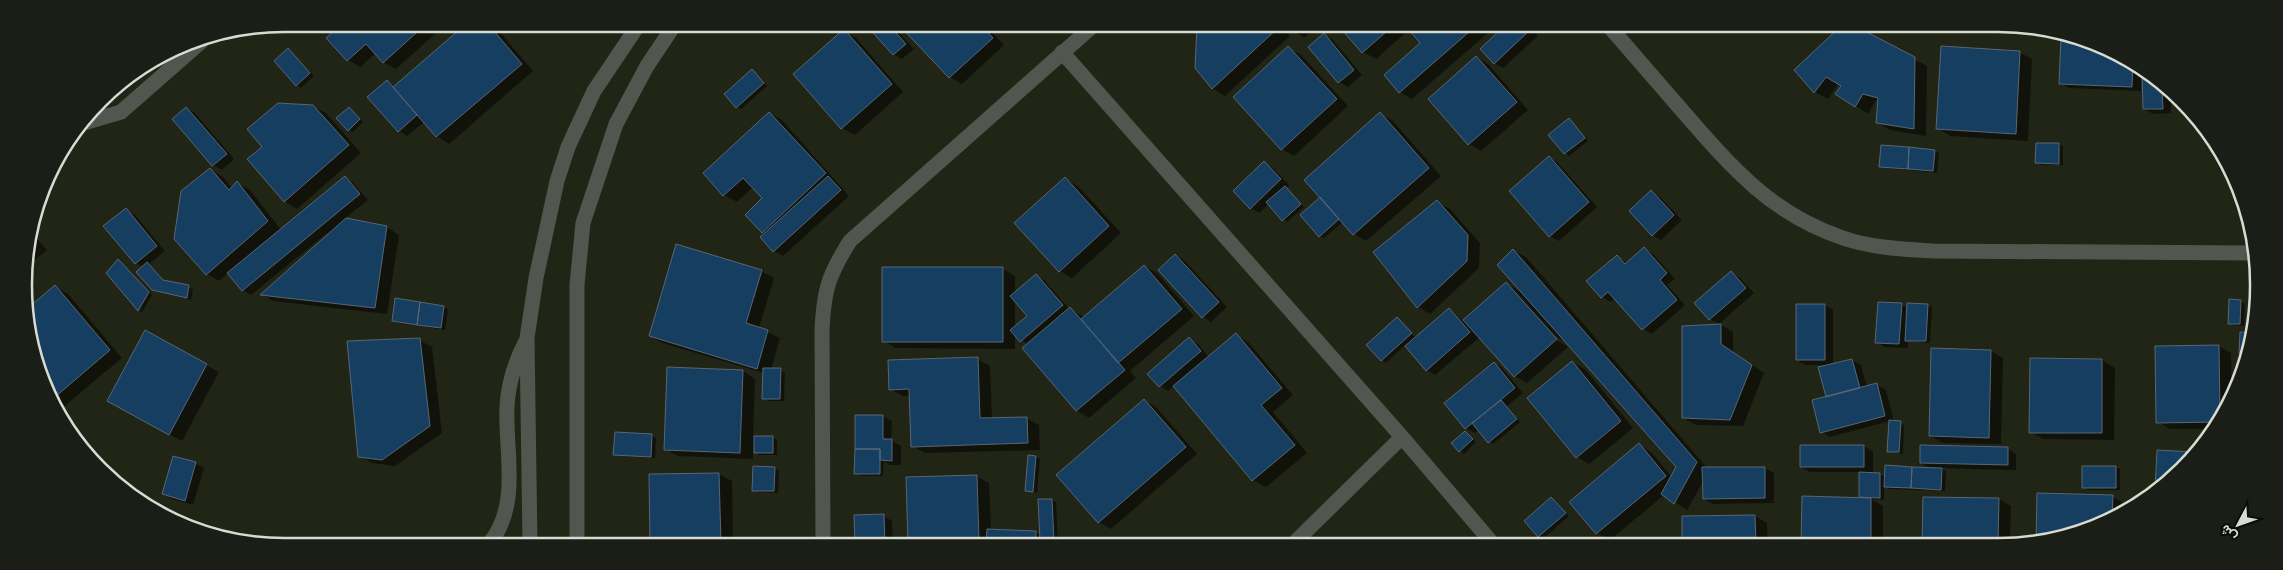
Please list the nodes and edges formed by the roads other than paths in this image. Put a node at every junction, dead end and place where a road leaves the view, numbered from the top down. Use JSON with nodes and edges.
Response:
{"nodes":[{"id":1,"x":634,"y":32,"type":"edge"},
{"id":2,"x":669,"y":32,"type":"edge"},
{"id":3,"x":1086,"y":32,"type":"edge"},
{"id":4,"x":1613,"y":32,"type":"edge"},
{"id":5,"x":190,"y":51,"type":"edge"},
{"id":6,"x":1062,"y":52,"type":"junction"},
{"id":7,"x":94,"y":120,"type":"edge"},
{"id":8,"x":2248,"y":253,"type":"edge"},
{"id":9,"x":527,"y":338,"type":"junction"},
{"id":10,"x":1402,"y":438,"type":"junction"},
{"id":11,"x":492,"y":538,"type":"edge"},
{"id":12,"x":530,"y":538,"type":"edge"},
{"id":13,"x":577,"y":538,"type":"edge"},
{"id":14,"x":823,"y":538,"type":"edge"},
{"id":15,"x":1299,"y":538,"type":"edge"},
{"id":16,"x":1488,"y":538,"type":"edge"}],
"edges":[{"from":1,"to":9,"type":"street"},
{"from":2,"to":13,"type":"street"},
{"from":3,"to":6,"type":"street"},
{"from":4,"to":8,"type":"street"},
{"from":5,"to":7,"type":"street"},
{"from":6,"to":10,"type":"street"},
{"from":6,"to":14,"type":"street"},
{"from":9,"to":11,"type":"street"},
{"from":9,"to":12,"type":"street"},
{"from":10,"to":15,"type":"street"},
{"from":10,"to":16,"type":"street"}]}
